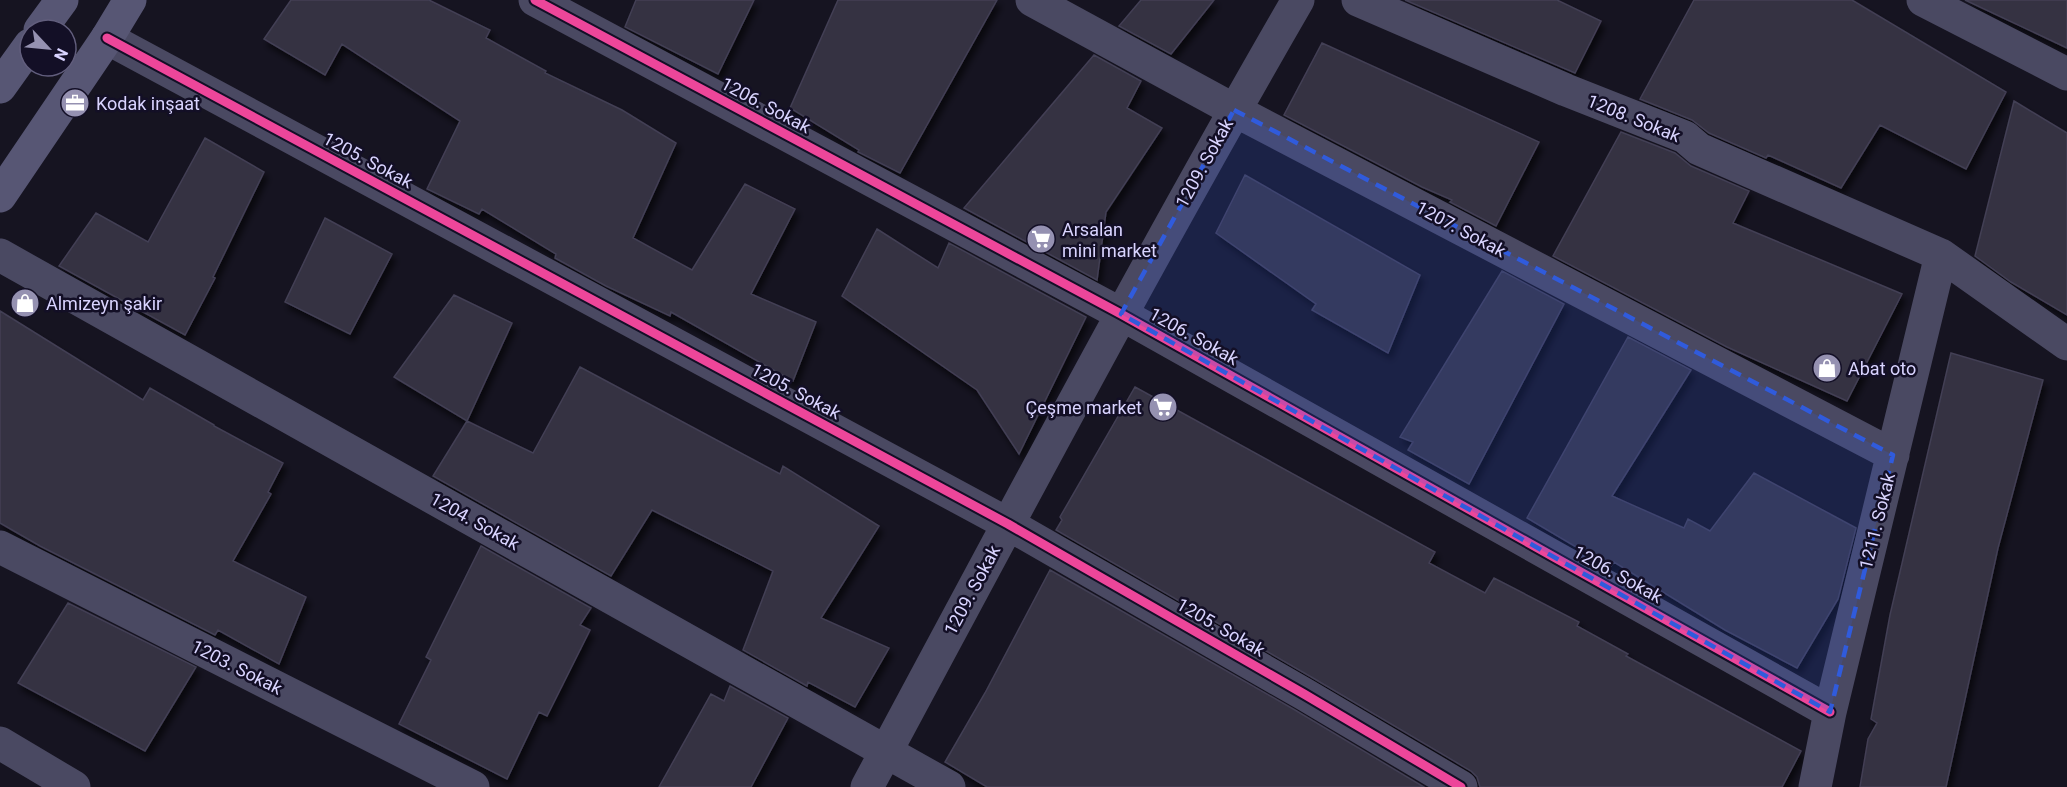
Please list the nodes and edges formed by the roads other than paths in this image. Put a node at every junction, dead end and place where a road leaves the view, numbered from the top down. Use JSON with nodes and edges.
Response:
{"nodes":[{"id":1,"x":62,"y":0,"type":"edge"},
{"id":2,"x":130,"y":0,"type":"edge"},
{"id":3,"x":536,"y":0,"type":"edge"},
{"id":4,"x":1032,"y":0,"type":"edge"},
{"id":5,"x":1298,"y":0,"type":"edge"},
{"id":6,"x":1359,"y":0,"type":"edge"},
{"id":7,"x":1923,"y":0,"type":"edge"},
{"id":8,"x":49,"y":18,"type":"edge"},
{"id":9,"x":107,"y":38,"type":"junction"},
{"id":10,"x":18,"y":62,"type":"edge"},
{"id":11,"x":2067,"y":74,"type":"edge"},
{"id":12,"x":0,"y":87,"type":"edge"},
{"id":13,"x":1234,"y":110,"type":"junction"},
{"id":14,"x":0,"y":196,"type":"edge"},
{"id":15,"x":0,"y":255,"type":"edge"},
{"id":16,"x":1941,"y":255,"type":"junction"},
{"id":17,"x":1121,"y":314,"type":"junction"},
{"id":18,"x":2067,"y":344,"type":"edge"},
{"id":19,"x":1893,"y":455,"type":"junction"},
{"id":20,"x":1008,"y":524,"type":"junction"},
{"id":21,"x":0,"y":547,"type":"edge"},
{"id":22,"x":1830,"y":712,"type":"junction"},
{"id":23,"x":0,"y":743,"type":"edge"},
{"id":24,"x":886,"y":751,"type":"junction"},
{"id":25,"x":74,"y":787,"type":"edge"},
{"id":26,"x":473,"y":787,"type":"edge"},
{"id":27,"x":867,"y":787,"type":"edge"},
{"id":28,"x":949,"y":787,"type":"edge"},
{"id":29,"x":1461,"y":787,"type":"edge"},
{"id":30,"x":1815,"y":787,"type":"edge"}],
"edges":[{"from":1,"to":8,"type":"main road"},
{"from":2,"to":9,"type":"main road"},
{"from":3,"to":17,"type":"street","name":"1206. Sokak"},
{"from":4,"to":13,"type":"street","name":"1207. Sokak"},
{"from":5,"to":13,"type":"street","name":"1209. Sokak"},
{"from":6,"to":16,"type":"street","name":"1208. Sokak"},
{"from":7,"to":11,"type":"street"},
{"from":9,"to":14,"type":"main road"},
{"from":9,"to":20,"type":"street","name":"1205. Sokak"},
{"from":10,"to":12,"type":"main road"},
{"from":13,"to":17,"type":"street","name":"1209. Sokak"},
{"from":13,"to":19,"type":"street","name":"1207. Sokak"},
{"from":15,"to":24,"type":"street","name":"1204. Sokak"},
{"from":16,"to":18,"type":"street","name":"1208. Sokak"},
{"from":16,"to":19,"type":"street","name":"1211. Sokak"},
{"from":17,"to":20,"type":"street","name":"1209. Sokak"},
{"from":17,"to":22,"type":"street","name":"1206. Sokak"},
{"from":19,"to":22,"type":"street","name":"1211. Sokak"},
{"from":20,"to":24,"type":"street","name":"1209. Sokak"},
{"from":20,"to":29,"type":"street","name":"1205. Sokak"},
{"from":21,"to":26,"type":"street","name":"1203. Sokak"},
{"from":22,"to":30,"type":"street","name":"1211. Sokak"},
{"from":23,"to":25,"type":"street"},
{"from":24,"to":27,"type":"street","name":"1209. Sokak"},
{"from":24,"to":28,"type":"street","name":"1204. Sokak"}]}
